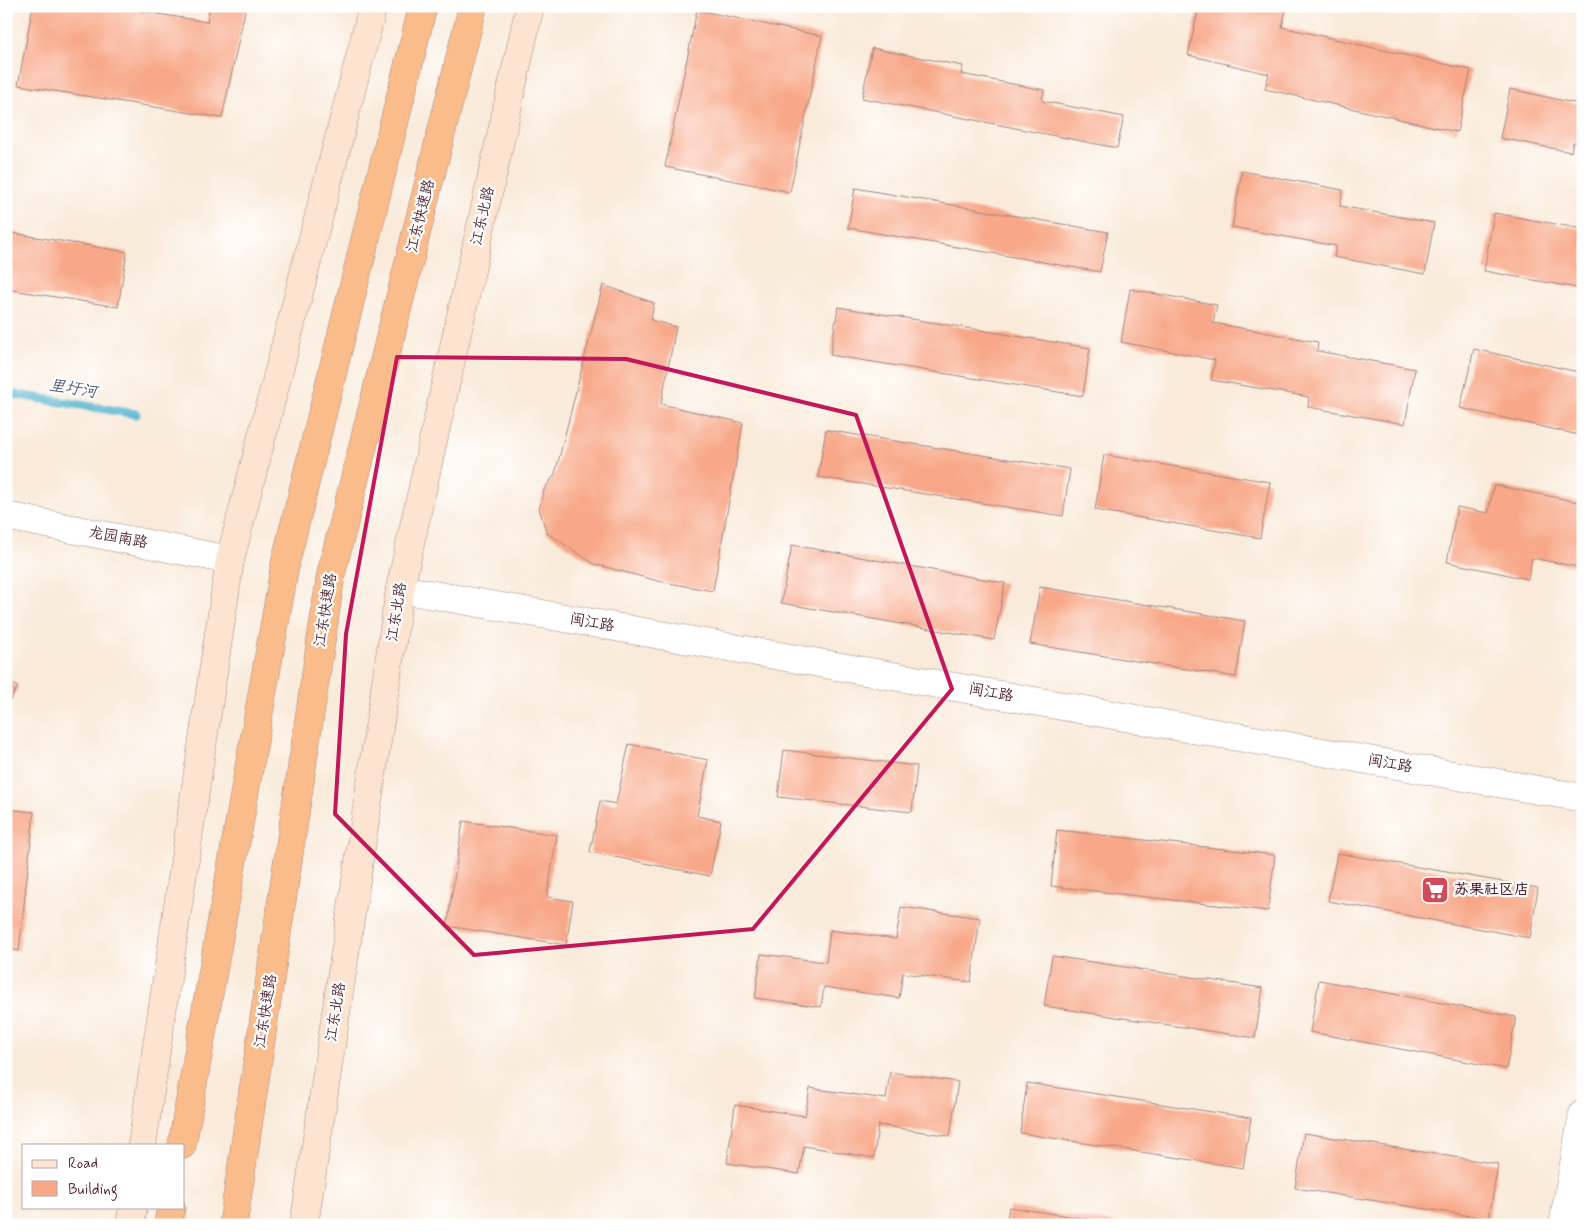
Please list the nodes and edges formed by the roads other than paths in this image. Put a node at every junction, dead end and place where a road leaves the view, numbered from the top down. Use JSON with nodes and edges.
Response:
{"nodes":[{"id":1,"x":373,"y":6,"type":"edge"},
{"id":2,"x":423,"y":6,"type":"edge"},
{"id":3,"x":473,"y":6,"type":"edge"},
{"id":4,"x":530,"y":6,"type":"edge"},
{"id":5,"x":6,"y":516,"type":"edge"},
{"id":6,"x":230,"y":560,"type":"junction"},
{"id":7,"x":400,"y":589,"type":"junction"},
{"id":8,"x":1583,"y":798,"type":"edge"},
{"id":9,"x":1583,"y":1114,"type":"edge"},
{"id":10,"x":142,"y":1144,"type":"edge"},
{"id":11,"x":182,"y":1144,"type":"edge"},
{"id":12,"x":133,"y":1208,"type":"edge"},
{"id":13,"x":171,"y":1208,"type":"edge"},
{"id":14,"x":130,"y":1225,"type":"edge"},
{"id":15,"x":168,"y":1225,"type":"edge"},
{"id":16,"x":233,"y":1225,"type":"edge"},
{"id":17,"x":304,"y":1225,"type":"edge"},
{"id":18,"x":1563,"y":1225,"type":"edge"}],
"edges":[{"from":1,"to":6,"type":"main road"},
{"from":2,"to":11,"type":"highway"},
{"from":3,"to":16,"type":"highway","name":"江东快速路"},
{"from":4,"to":7,"type":"main road","name":"江东北路"},
{"from":5,"to":6,"type":"street","name":"龙园南路"},
{"from":6,"to":10,"type":"main road"},
{"from":7,"to":8,"type":"street","name":"闽江路"},
{"from":7,"to":17,"type":"main road","name":"江东北路"},
{"from":9,"to":18,"type":"street"},
{"from":12,"to":14,"type":"main road"},
{"from":13,"to":15,"type":"highway"}]}
